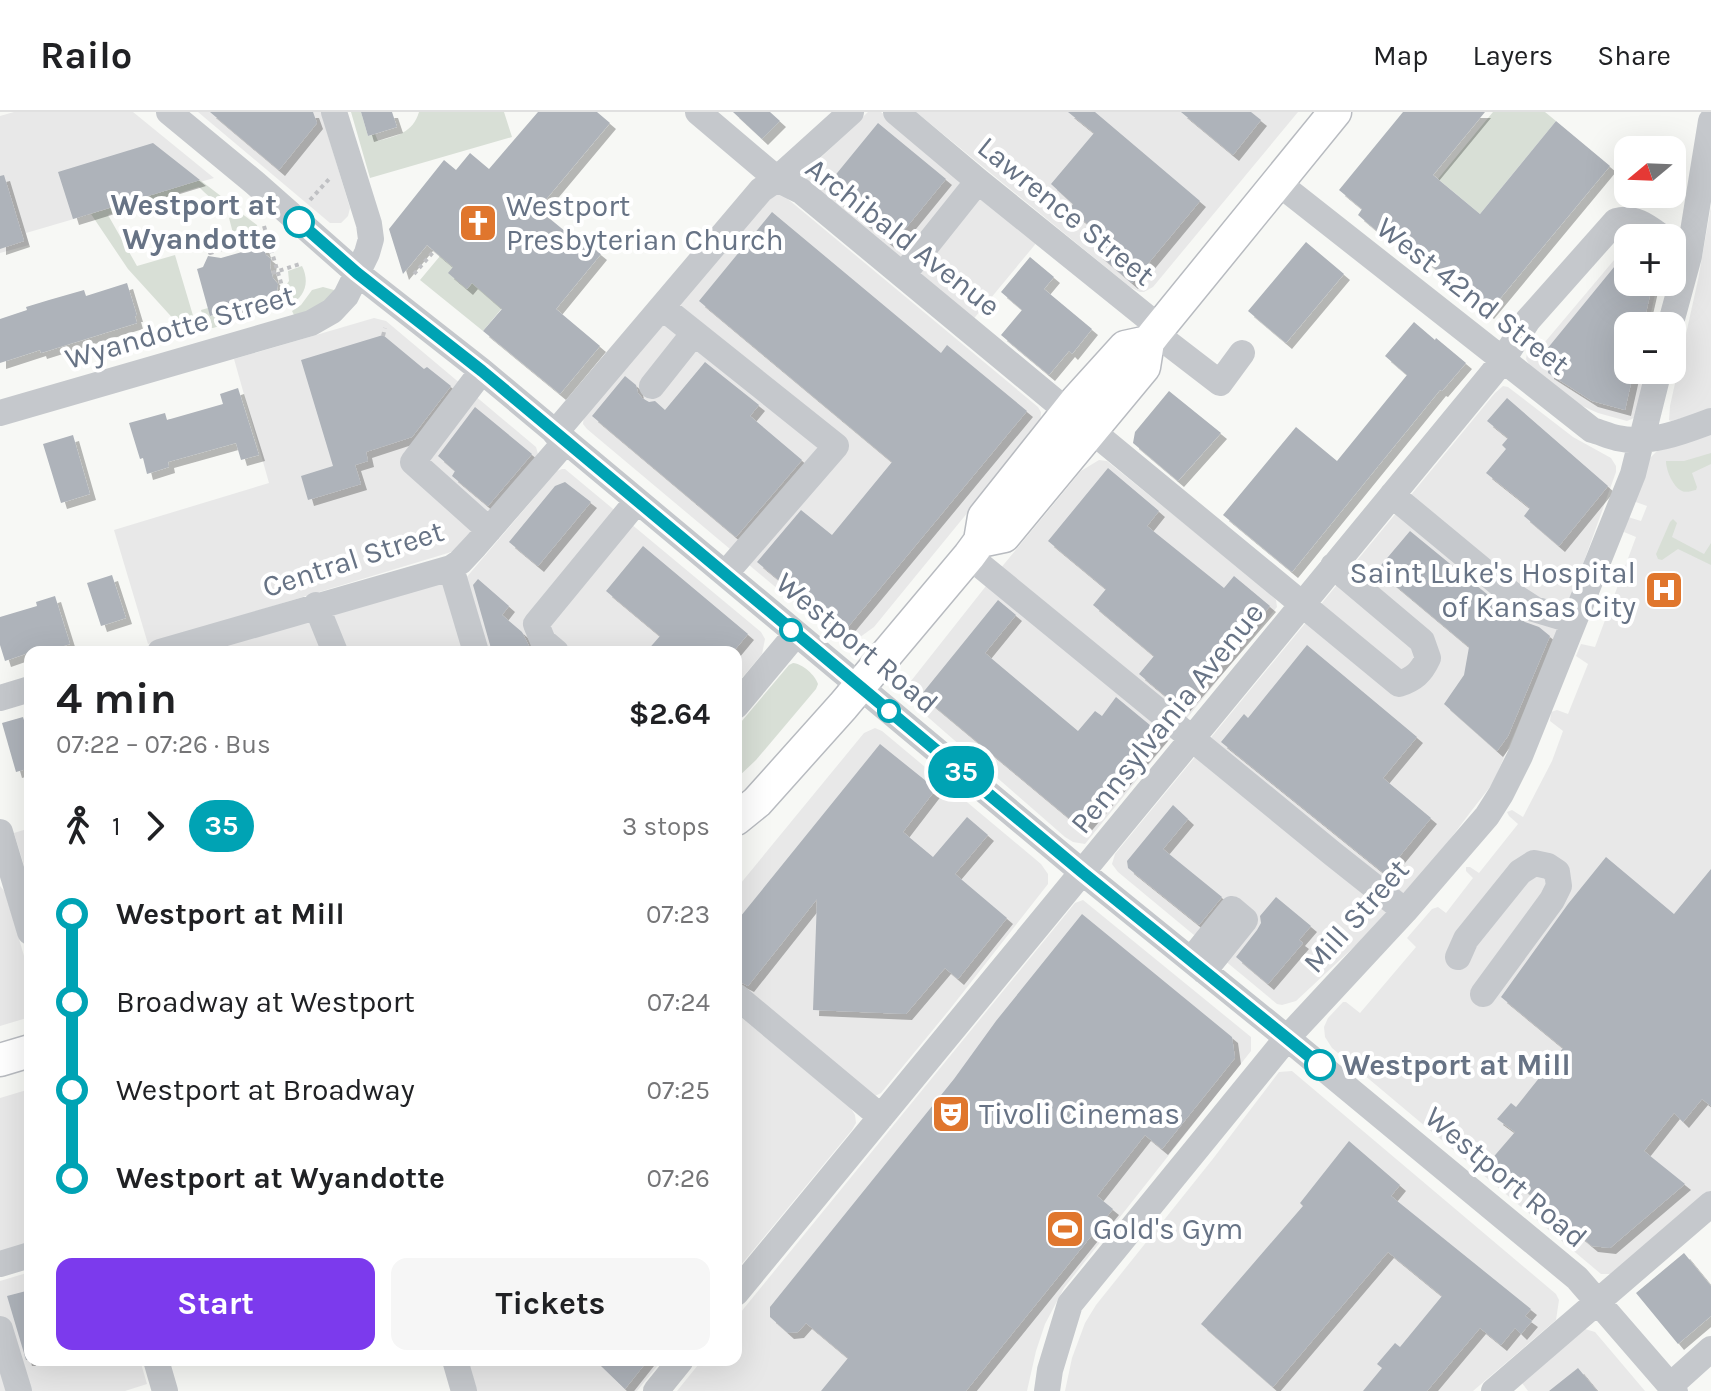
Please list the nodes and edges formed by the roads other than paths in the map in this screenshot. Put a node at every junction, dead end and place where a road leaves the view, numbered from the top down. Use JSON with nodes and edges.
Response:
{"nodes":[{"id":1,"x":169,"y":112,"type":"edge"},
{"id":2,"x":334,"y":112,"type":"edge"},
{"id":3,"x":698,"y":112,"type":"edge"},
{"id":4,"x":851,"y":112,"type":"edge"},
{"id":5,"x":896,"y":112,"type":"edge"},
{"id":6,"x":1335,"y":112,"type":"edge"},
{"id":7,"x":1711,"y":121,"type":"edge"},
{"id":8,"x":777,"y":179,"type":"junction"},
{"id":9,"x":978,"y":181,"type":"junction"},
{"id":10,"x":1277,"y":182,"type":"junction"},
{"id":11,"x":1642,"y":224,"type":"edge"},
{"id":12,"x":1686,"y":225,"type":"edge"},
{"id":13,"x":357,"y":273,"type":"junction"},
{"id":14,"x":903,"y":275,"type":"junction"},
{"id":15,"x":662,"y":307,"type":"junction"},
{"id":16,"x":694,"y":333,"type":"junction"},
{"id":17,"x":1154,"y":334,"type":"junction"},
{"id":18,"x":1242,"y":353,"type":"dead end"},
{"id":19,"x":1502,"y":361,"type":"junction"},
{"id":20,"x":482,"y":371,"type":"junction"},
{"id":21,"x":1655,"y":384,"type":"edge"},
{"id":22,"x":652,"y":386,"type":"dead end"},
{"id":23,"x":0,"y":413,"type":"edge"},
{"id":24,"x":1080,"y":421,"type":"junction"},
{"id":25,"x":1711,"y":421,"type":"edge"},
{"id":26,"x":560,"y":437,"type":"junction"},
{"id":27,"x":1641,"y":440,"type":"junction"},
{"id":28,"x":1392,"y":495,"type":"junction"},
{"id":29,"x":637,"y":501,"type":"junction"},
{"id":30,"x":489,"y":530,"type":"junction"},
{"id":31,"x":974,"y":548,"type":"junction"},
{"id":32,"x":1333,"y":566,"type":"junction"},
{"id":33,"x":451,"y":568,"type":"junction"},
{"id":34,"x":725,"y":574,"type":"junction"},
{"id":35,"x":1301,"y":604,"type":"junction"},
{"id":36,"x":316,"y":605,"type":"junction"},
{"id":37,"x":1574,"y":621,"type":"junction"},
{"id":38,"x":796,"y":634,"type":"junction"},
{"id":39,"x":180,"y":646,"type":"edge"},
{"id":40,"x":333,"y":646,"type":"edge"},
{"id":41,"x":474,"y":646,"type":"edge"},
{"id":42,"x":549,"y":646,"type":"edge"},
{"id":43,"x":860,"y":687,"type":"junction"},
{"id":44,"x":24,"y":691,"type":"edge"},
{"id":45,"x":0,"y":698,"type":"edge"},
{"id":46,"x":742,"y":699,"type":"edge"},
{"id":47,"x":1192,"y":738,"type":"junction"},
{"id":48,"x":742,"y":814,"type":"edge"},
{"id":49,"x":0,"y":832,"type":"edge"},
{"id":50,"x":1082,"y":872,"type":"junction"},
{"id":51,"x":14,"y":874,"type":"edge"},
{"id":52,"x":24,"y":910,"type":"edge"},
{"id":53,"x":1405,"y":911,"type":"junction"},
{"id":54,"x":1239,"y":914,"type":"dead end"},
{"id":55,"x":1458,"y":957,"type":"dead end"},
{"id":56,"x":1198,"y":965,"type":"junction"},
{"id":57,"x":1483,"y":994,"type":"dead end"},
{"id":58,"x":742,"y":1001,"type":"edge"},
{"id":59,"x":1287,"y":1038,"type":"junction"},
{"id":60,"x":24,"y":1053,"type":"edge"},
{"id":61,"x":0,"y":1060,"type":"edge"},
{"id":62,"x":881,"y":1117,"type":"junction"},
{"id":63,"x":1711,"y":1204,"type":"edge"},
{"id":64,"x":24,"y":1257,"type":"edge"},
{"id":65,"x":0,"y":1264,"type":"edge"},
{"id":66,"x":745,"y":1265,"type":"edge"},
{"id":67,"x":1598,"y":1301,"type":"junction"},
{"id":68,"x":0,"y":1329,"type":"edge"},
{"id":69,"x":1711,"y":1349,"type":"edge"},
{"id":70,"x":158,"y":1366,"type":"edge"},
{"id":71,"x":457,"y":1366,"type":"edge"},
{"id":72,"x":676,"y":1366,"type":"edge"},
{"id":73,"x":1673,"y":1388,"type":"edge"},
{"id":74,"x":19,"y":1391,"type":"edge"},
{"id":75,"x":165,"y":1391,"type":"edge"},
{"id":76,"x":464,"y":1391,"type":"edge"},
{"id":77,"x":656,"y":1391,"type":"edge"},
{"id":78,"x":1047,"y":1391,"type":"edge"},
{"id":79,"x":1494,"y":1391,"type":"edge"}],
"edges":[{"from":1,"to":13,"type":"street","name":"Westport Road"},
{"from":2,"to":13,"type":"street","name":"Wyandotte Street"},
{"from":3,"to":8,"type":"street","name":"Archibald Avenue"},
{"from":4,"to":8,"type":"street","name":"Central Street"},
{"from":5,"to":9,"type":"street","name":"Lawrence Street"},
{"from":6,"to":10,"type":"main road"},
{"from":7,"to":12,"type":"street"},
{"from":8,"to":14,"type":"street","name":"Archibald Avenue"},
{"from":8,"to":15,"type":"street","name":"Central Street"},
{"from":9,"to":14,"type":"street"},
{"from":9,"to":17,"type":"street","name":"Lawrence Street"},
{"from":10,"to":17,"type":"main road"},
{"from":10,"to":19,"type":"street","name":"West 42nd Street"},
{"from":11,"to":19,"type":"street","name":"Pennsylvania Avenue"},
{"from":13,"to":20,"type":"street","name":"Westport Road"},
{"from":13,"to":23,"type":"street","name":"Wyandotte Street"},
{"from":14,"to":24,"type":"street","name":"Archibald Avenue"},
{"from":15,"to":16,"type":"street"},
{"from":15,"to":26,"type":"street","name":"Central Street"},
{"from":16,"to":22,"type":"street"},
{"from":16,"to":34,"type":"street"},
{"from":17,"to":18,"type":"street","name":"Lawrence Street"},
{"from":17,"to":24,"type":"main road"},
{"from":19,"to":27,"type":"street","name":"West 42nd Street"},
{"from":19,"to":28,"type":"street","name":"Pennsylvania Avenue"},
{"from":20,"to":26,"type":"street","name":"Westport Road"},
{"from":20,"to":30,"type":"street"},
{"from":21,"to":27,"type":"street","name":"Mill Street"},
{"from":24,"to":31,"type":"main road"},
{"from":24,"to":35,"type":"street","name":"Archibald Avenue"},
{"from":25,"to":27,"type":"street"},
{"from":26,"to":29,"type":"street","name":"Westport Road"},
{"from":26,"to":30,"type":"street","name":"Central Street"},
{"from":27,"to":37,"type":"street","name":"Mill Street"},
{"from":28,"to":32,"type":"street","name":"Pennsylvania Avenue"},
{"from":28,"to":37,"type":"street"},
{"from":29,"to":34,"type":"street","name":"Westport Road"},
{"from":29,"to":42,"type":"street"},
{"from":30,"to":33,"type":"street","name":"Central Street"},
{"from":31,"to":43,"type":"main road"},
{"from":31,"to":47,"type":"street"},
{"from":32,"to":35,"type":"street","name":"Pennsylvania Avenue"},
{"from":32,"to":35,"type":"street","name":"Archibald Avenue"},
{"from":33,"to":36,"type":"street","name":"Central Street"},
{"from":33,"to":41,"type":"street"},
{"from":34,"to":38,"type":"street","name":"Westport Road"},
{"from":35,"to":47,"type":"street","name":"Pennsylvania Avenue"},
{"from":36,"to":39,"type":"street","name":"Central Street"},
{"from":36,"to":40,"type":"street"},
{"from":37,"to":53,"type":"street","name":"Mill Street"},
{"from":38,"to":43,"type":"street","name":"Westport Road"},
{"from":38,"to":46,"type":"street"},
{"from":43,"to":48,"type":"main road"},
{"from":43,"to":50,"type":"street","name":"Westport Road"},
{"from":44,"to":45,"type":"street"},
{"from":47,"to":50,"type":"street","name":"Pennsylvania Avenue"},
{"from":47,"to":53,"type":"street"},
{"from":49,"to":51,"type":"street"},
{"from":50,"to":56,"type":"street","name":"Westport Road"},
{"from":50,"to":62,"type":"street","name":"Pennsylvania Avenue"},
{"from":51,"to":52,"type":"street"},
{"from":53,"to":59,"type":"street","name":"Mill Street"},
{"from":54,"to":56,"type":"street"},
{"from":55,"to":57,"type":"street"},
{"from":56,"to":59,"type":"street","name":"Westport Road"},
{"from":58,"to":62,"type":"street"},
{"from":59,"to":67,"type":"street","name":"Westport Road"},
{"from":59,"to":78,"type":"street","name":"Mill Street"},
{"from":60,"to":61,"type":"main road"},
{"from":62,"to":66,"type":"street","name":"Pennsylvania Avenue"},
{"from":63,"to":67,"type":"street"},
{"from":64,"to":65,"type":"street"},
{"from":67,"to":73,"type":"street","name":"Westport Road"},
{"from":67,"to":79,"type":"street"},
{"from":68,"to":74,"type":"street"},
{"from":69,"to":73,"type":"street"},
{"from":70,"to":75,"type":"street"},
{"from":71,"to":76,"type":"street"},
{"from":72,"to":77,"type":"street"}]}
